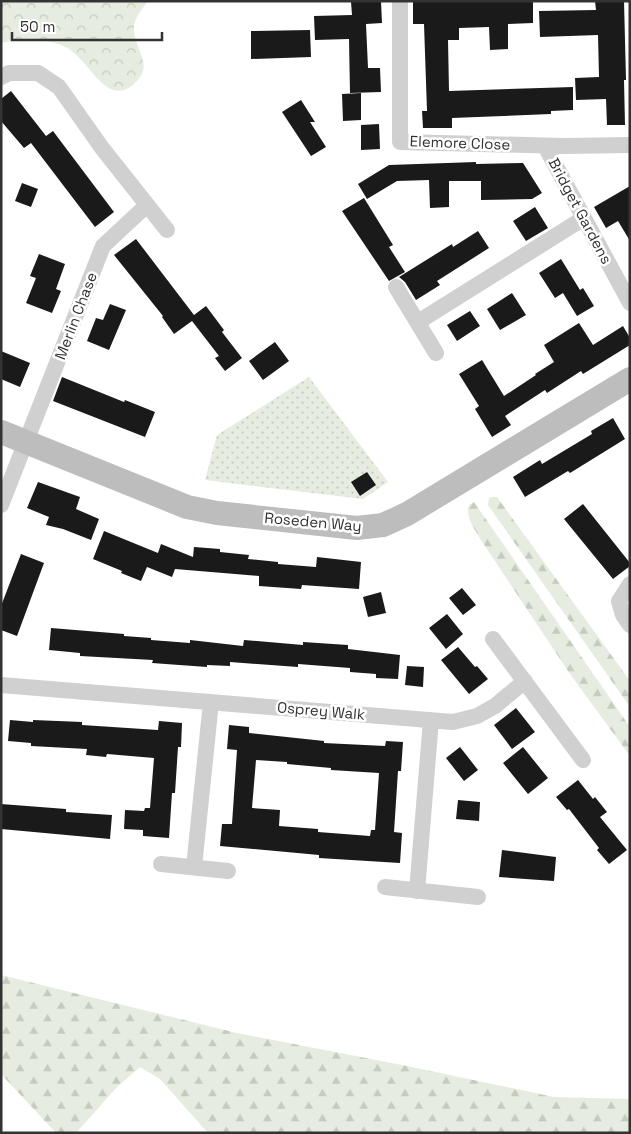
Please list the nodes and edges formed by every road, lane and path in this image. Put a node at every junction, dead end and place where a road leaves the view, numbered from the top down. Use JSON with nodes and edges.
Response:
{"nodes":[{"id":1,"x":400,"y":1,"type":"edge"},
{"id":2,"x":1,"y":77,"type":"edge"},
{"id":3,"x":630,"y":145,"type":"edge"},
{"id":4,"x":545,"y":146,"type":"junction"},
{"id":5,"x":146,"y":206,"type":"junction"},
{"id":6,"x":584,"y":218,"type":"junction"},
{"id":7,"x":167,"y":230,"type":"dead end"},
{"id":8,"x":396,"y":287,"type":"dead end"},
{"id":9,"x":630,"y":303,"type":"edge"},
{"id":10,"x":418,"y":322,"type":"junction"},
{"id":11,"x":436,"y":353,"type":"dead end"},
{"id":12,"x":630,"y":379,"type":"edge"},
{"id":13,"x":1,"y":432,"type":"edge"},
{"id":14,"x":26,"y":442,"type":"junction"},
{"id":15,"x":1,"y":505,"type":"edge"},
{"id":16,"x":630,"y":584,"type":"edge"},
{"id":17,"x":630,"y":625,"type":"edge"},
{"id":18,"x":493,"y":639,"type":"dead end"},
{"id":19,"x":525,"y":681,"type":"junction"},
{"id":20,"x":1,"y":685,"type":"edge"},
{"id":21,"x":211,"y":702,"type":"junction"},
{"id":22,"x":431,"y":720,"type":"junction"},
{"id":23,"x":583,"y":760,"type":"dead end"},
{"id":24,"x":161,"y":864,"type":"dead end"},
{"id":25,"x":194,"y":867,"type":"junction"},
{"id":26,"x":228,"y":871,"type":"dead end"},
{"id":27,"x":385,"y":887,"type":"dead end"},
{"id":28,"x":417,"y":890,"type":"junction"},
{"id":29,"x":478,"y":897,"type":"dead end"}],
"edges":[{"from":1,"to":4,"type":"street","name":"Elemore Close"},
{"from":2,"to":5,"type":"street"},
{"from":3,"to":4,"type":"street","name":"Elemore Close"},
{"from":4,"to":6,"type":"street","name":"Bridget Gardens"},
{"from":5,"to":7,"type":"street"},
{"from":5,"to":14,"type":"street","name":"Merlin Chase"},
{"from":6,"to":9,"type":"street","name":"Bridget Gardens"},
{"from":6,"to":10,"type":"street"},
{"from":8,"to":10,"type":"street"},
{"from":10,"to":11,"type":"street"},
{"from":12,"to":14,"type":"street","name":"Roseden Way"},
{"from":13,"to":14,"type":"street","name":"Roseden Way"},
{"from":14,"to":15,"type":"street"},
{"from":16,"to":17,"type":"street"},
{"from":18,"to":19,"type":"street"},
{"from":19,"to":22,"type":"street","name":"Osprey Walk"},
{"from":19,"to":23,"type":"street"},
{"from":20,"to":21,"type":"street","name":"Osprey Walk"},
{"from":21,"to":22,"type":"street","name":"Osprey Walk"},
{"from":21,"to":25,"type":"street"},
{"from":22,"to":28,"type":"street"},
{"from":24,"to":25,"type":"street"},
{"from":25,"to":26,"type":"street"},
{"from":27,"to":28,"type":"street"},
{"from":28,"to":29,"type":"street"}]}
